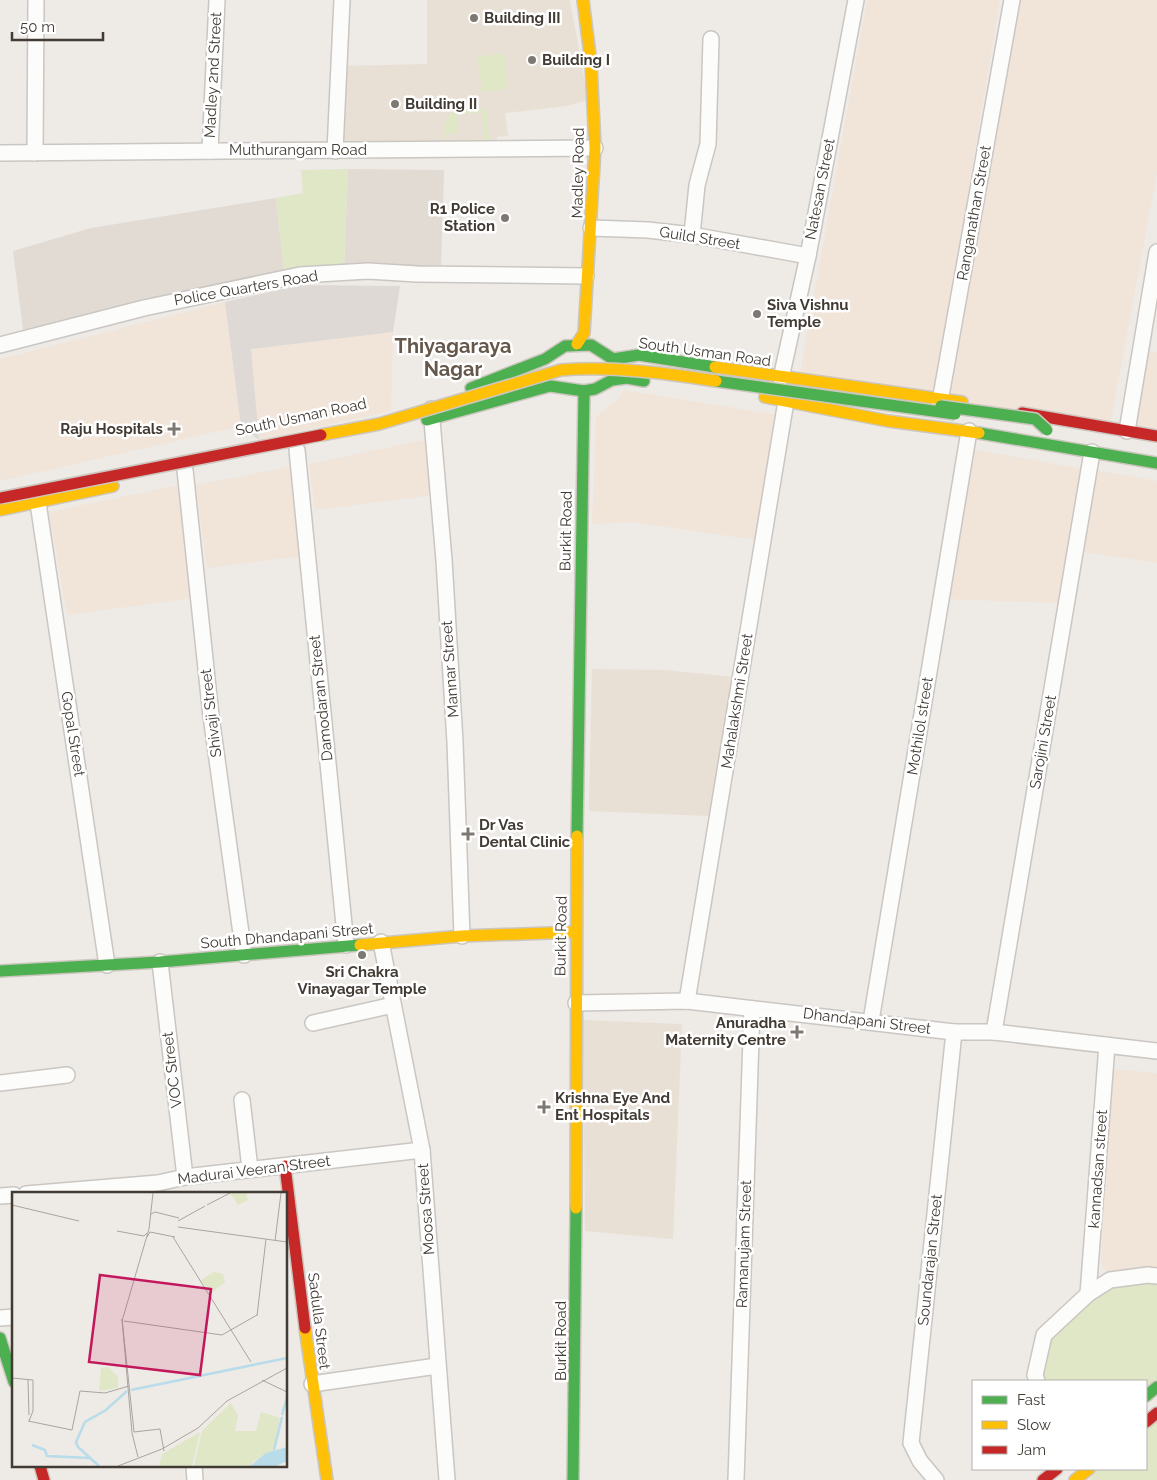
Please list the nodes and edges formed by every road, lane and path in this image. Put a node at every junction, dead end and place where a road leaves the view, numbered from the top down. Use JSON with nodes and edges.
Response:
{"nodes":[{"id":1,"x":36,"y":0,"type":"edge"},
{"id":2,"x":217,"y":0,"type":"edge"},
{"id":3,"x":342,"y":0,"type":"edge"},
{"id":4,"x":583,"y":0,"type":"edge"},
{"id":5,"x":856,"y":0,"type":"edge"},
{"id":6,"x":1012,"y":0,"type":"edge"},
{"id":7,"x":711,"y":39,"type":"dead end"},
{"id":8,"x":595,"y":148,"type":"junction"},
{"id":9,"x":210,"y":151,"type":"junction"},
{"id":10,"x":335,"y":151,"type":"junction"},
{"id":11,"x":0,"y":153,"type":"edge"},
{"id":12,"x":35,"y":153,"type":"junction"},
{"id":13,"x":592,"y":228,"type":"junction"},
{"id":14,"x":692,"y":235,"type":"junction"},
{"id":15,"x":1157,"y":252,"type":"edge"},
{"id":16,"x":808,"y":256,"type":"junction"},
{"id":17,"x":586,"y":276,"type":"junction"},
{"id":18,"x":577,"y":344,"type":"junction"},
{"id":19,"x":0,"y":345,"type":"edge"},
{"id":20,"x":639,"y":355,"type":"junction"},
{"id":21,"x":545,"y":359,"type":"junction"},
{"id":22,"x":613,"y":359,"type":"junction"},
{"id":23,"x":782,"y":378,"type":"junction"},
{"id":24,"x":612,"y":380,"type":"junction"},
{"id":25,"x":550,"y":386,"type":"junction"},
{"id":26,"x":584,"y":391,"type":"junction"},
{"id":27,"x":940,"y":398,"type":"junction"},
{"id":28,"x":786,"y":401,"type":"junction"},
{"id":29,"x":429,"y":402,"type":"junction"},
{"id":30,"x":433,"y":419,"type":"junction"},
{"id":31,"x":936,"y":426,"type":"junction"},
{"id":32,"x":969,"y":431,"type":"junction"},
{"id":33,"x":1127,"y":431,"type":"junction"},
{"id":34,"x":1157,"y":436,"type":"edge"},
{"id":35,"x":297,"y":450,"type":"junction"},
{"id":36,"x":1092,"y":452,"type":"junction"},
{"id":37,"x":1155,"y":460,"type":"edge"},
{"id":38,"x":185,"y":470,"type":"junction"},
{"id":39,"x":0,"y":493,"type":"edge"},
{"id":40,"x":0,"y":498,"type":"edge"},
{"id":41,"x":38,"y":503,"type":"junction"},
{"id":42,"x":0,"y":510,"type":"edge"},
{"id":43,"x":576,"y":932,"type":"junction"},
{"id":44,"x":462,"y":936,"type":"junction"},
{"id":45,"x":381,"y":942,"type":"junction"},
{"id":46,"x":346,"y":945,"type":"junction"},
{"id":47,"x":244,"y":955,"type":"junction"},
{"id":48,"x":160,"y":962,"type":"junction"},
{"id":49,"x":107,"y":965,"type":"junction"},
{"id":50,"x":0,"y":971,"type":"edge"},
{"id":51,"x":687,"y":1001,"type":"junction"},
{"id":52,"x":576,"y":1003,"type":"junction"},
{"id":53,"x":393,"y":1005,"type":"junction"},
{"id":54,"x":752,"y":1009,"type":"junction"},
{"id":55,"x":871,"y":1021,"type":"junction"},
{"id":56,"x":312,"y":1024,"type":"dead end"},
{"id":57,"x":954,"y":1032,"type":"junction"},
{"id":58,"x":994,"y":1032,"type":"junction"},
{"id":59,"x":1107,"y":1045,"type":"junction"},
{"id":60,"x":1156,"y":1046,"type":"edge"},
{"id":61,"x":67,"y":1075,"type":"dead end"},
{"id":62,"x":0,"y":1083,"type":"edge"},
{"id":63,"x":242,"y":1100,"type":"dead end"},
{"id":64,"x":422,"y":1150,"type":"junction"},
{"id":65,"x":285,"y":1166,"type":"junction"},
{"id":66,"x":250,"y":1169,"type":"junction"},
{"id":67,"x":185,"y":1177,"type":"junction"},
{"id":68,"x":158,"y":1188,"type":"edge"},
{"id":69,"x":70,"y":1192,"type":"edge"},
{"id":70,"x":1157,"y":1276,"type":"edge"},
{"id":71,"x":1088,"y":1294,"type":"junction"},
{"id":72,"x":0,"y":1338,"type":"edge"},
{"id":73,"x":437,"y":1366,"type":"junction"},
{"id":74,"x":12,"y":1376,"type":"edge"},
{"id":75,"x":1036,"y":1380,"type":"edge"},
{"id":76,"x":312,"y":1384,"type":"junction"},
{"id":77,"x":1157,"y":1387,"type":"edge"},
{"id":78,"x":1147,"y":1395,"type":"edge"},
{"id":79,"x":1157,"y":1413,"type":"edge"},
{"id":80,"x":1147,"y":1421,"type":"edge"},
{"id":81,"x":1056,"y":1470,"type":"edge"},
{"id":82,"x":327,"y":1480,"type":"edge"},
{"id":83,"x":447,"y":1480,"type":"edge"},
{"id":84,"x":573,"y":1480,"type":"edge"},
{"id":85,"x":736,"y":1480,"type":"edge"},
{"id":86,"x":936,"y":1480,"type":"edge"},
{"id":87,"x":1043,"y":1480,"type":"edge"}],
"edges":[{"from":1,"to":12,"type":"street"},
{"from":2,"to":9,"type":"street","name":"Madley 2nd Street"},
{"from":3,"to":10,"type":"street"},
{"from":4,"to":8,"type":"main road","name":"Madley Road"},
{"from":5,"to":16,"type":"street","name":"Natesan Street"},
{"from":6,"to":27,"type":"street","name":"Ranganathan Street"},
{"from":7,"to":14,"type":"street"},
{"from":8,"to":10,"type":"street","name":"Muthurangam Road"},
{"from":8,"to":13,"type":"main road","name":"Madley Road"},
{"from":9,"to":10,"type":"street","name":"Muthurangam Road"},
{"from":9,"to":12,"type":"street","name":"Muthurangam Road"},
{"from":11,"to":12,"type":"street","name":"Muthurangam Road"},
{"from":13,"to":14,"type":"street","name":"Guild Street"},
{"from":13,"to":17,"type":"main road","name":"Madley Road"},
{"from":14,"to":16,"type":"street","name":"Guild Street"},
{"from":15,"to":33,"type":"street"},
{"from":16,"to":23,"type":"street","name":"Natesan Street"},
{"from":17,"to":18,"type":"main road","name":"Madley Road"},
{"from":17,"to":19,"type":"street","name":"Police Quarters Road"},
{"from":18,"to":21,"type":"main road","name":"South Usman Road"},
{"from":18,"to":22,"type":"main road"},
{"from":20,"to":22,"type":"main road","name":"South Usman Road"},
{"from":20,"to":23,"type":"main road","name":"South Usman Road"},
{"from":20,"to":40,"type":"main road","name":"South Usman Road","bridge":true},
{"from":21,"to":25,"type":"main road"},
{"from":21,"to":29,"type":"main road","name":"South Usman Road"},
{"from":22,"to":24,"type":"main road"},
{"from":23,"to":27,"type":"main road","name":"South Usman Road"},
{"from":24,"to":26,"type":"main road","name":"South Usman Road"},
{"from":24,"to":28,"type":"main road","name":"South Usman Road"},
{"from":25,"to":26,"type":"main road","name":"South Usman Road"},
{"from":25,"to":30,"type":"main road","name":"South Usman Road"},
{"from":26,"to":43,"type":"main road","name":"Burkit Road"},
{"from":27,"to":31,"type":"street","name":"Ranganathan Street"},
{"from":27,"to":33,"type":"main road","name":"South Usman Road"},
{"from":28,"to":31,"type":"main road","name":"South Usman Road"},
{"from":28,"to":51,"type":"street","name":"Mahalakshmi Street"},
{"from":29,"to":30,"type":"street","name":"Mannar Street"},
{"from":29,"to":39,"type":"main road","name":"South Usman Road"},
{"from":30,"to":35,"type":"main road","name":"South Usman Road"},
{"from":30,"to":44,"type":"street","name":"Mannar Street"},
{"from":31,"to":32,"type":"main road","name":"South Usman Road"},
{"from":32,"to":36,"type":"main road","name":"South Usman Road"},
{"from":32,"to":55,"type":"street","name":"Mothilol street"},
{"from":33,"to":34,"type":"main road","name":"South Usman Road"},
{"from":35,"to":38,"type":"main road","name":"South Usman Road"},
{"from":35,"to":46,"type":"street","name":"Damodaran Street"},
{"from":36,"to":37,"type":"main road","name":"South Usman Road"},
{"from":36,"to":58,"type":"street","name":"Sarojini Street"},
{"from":38,"to":41,"type":"main road","name":"South Usman Road"},
{"from":38,"to":47,"type":"street","name":"Shivaji Street"},
{"from":41,"to":42,"type":"main road","name":"South Usman Road"},
{"from":41,"to":49,"type":"street","name":"Gopal Street"},
{"from":43,"to":44,"type":"main road","name":"South Dhandapani Street"},
{"from":43,"to":52,"type":"main road","name":"Burkit Road"},
{"from":44,"to":45,"type":"main road","name":"South Dhandapani Street"},
{"from":45,"to":46,"type":"main road","name":"South Dhandapani Street"},
{"from":45,"to":53,"type":"street","name":"Moosa Street"},
{"from":46,"to":47,"type":"main road","name":"South Dhandapani Street"},
{"from":47,"to":48,"type":"main road","name":"South Dhandapani Street"},
{"from":48,"to":49,"type":"main road","name":"South Dhandapani Street"},
{"from":48,"to":67,"type":"street","name":"VOC Street"},
{"from":49,"to":50,"type":"main road","name":"South Dhandapani Street"},
{"from":51,"to":52,"type":"street","name":"Dhandapani Street"},
{"from":51,"to":54,"type":"street","name":"Dhandapani Street"},
{"from":52,"to":84,"type":"main road","name":"Burkit Road"},
{"from":53,"to":56,"type":"street"},
{"from":53,"to":64,"type":"street","name":"Moosa Street"},
{"from":54,"to":55,"type":"street","name":"Dhandapani Street"},
{"from":54,"to":85,"type":"street","name":"Ramanujam Street"},
{"from":55,"to":57,"type":"street","name":"Dhandapani Street"},
{"from":57,"to":58,"type":"street","name":"Dhandapani Street"},
{"from":57,"to":86,"type":"street","name":"Soundarajan Street"},
{"from":58,"to":59,"type":"street","name":"Dhandapani Street"},
{"from":59,"to":60,"type":"street","name":"Dhandapani Street"},
{"from":59,"to":71,"type":"street","name":"kannadsan street"},
{"from":61,"to":62,"type":"street"},
{"from":63,"to":66,"type":"street"},
{"from":64,"to":65,"type":"street","name":"Madurai Veeran Street"},
{"from":64,"to":73,"type":"street","name":"Moosa Street"},
{"from":65,"to":66,"type":"street","name":"Madurai Veeran Street"},
{"from":65,"to":76,"type":"main road","name":"Sadulla Street"},
{"from":66,"to":67,"type":"street","name":"Madurai Veeran Street"},
{"from":67,"to":68,"type":"street","name":"Madurai Veeran Street"},
{"from":68,"to":69,"type":"street","name":"Madurai Veeran Street"},
{"from":70,"to":71,"type":"street"},
{"from":71,"to":75,"type":"street"},
{"from":72,"to":74,"type":"main road"},
{"from":73,"to":76,"type":"street"},
{"from":73,"to":83,"type":"street","name":"Moosa Street"},
{"from":76,"to":82,"type":"main road","name":"Sadulla Street"},
{"from":77,"to":78,"type":"main road"},
{"from":79,"to":80,"type":"main road"},
{"from":81,"to":87,"type":"main road"}]}
